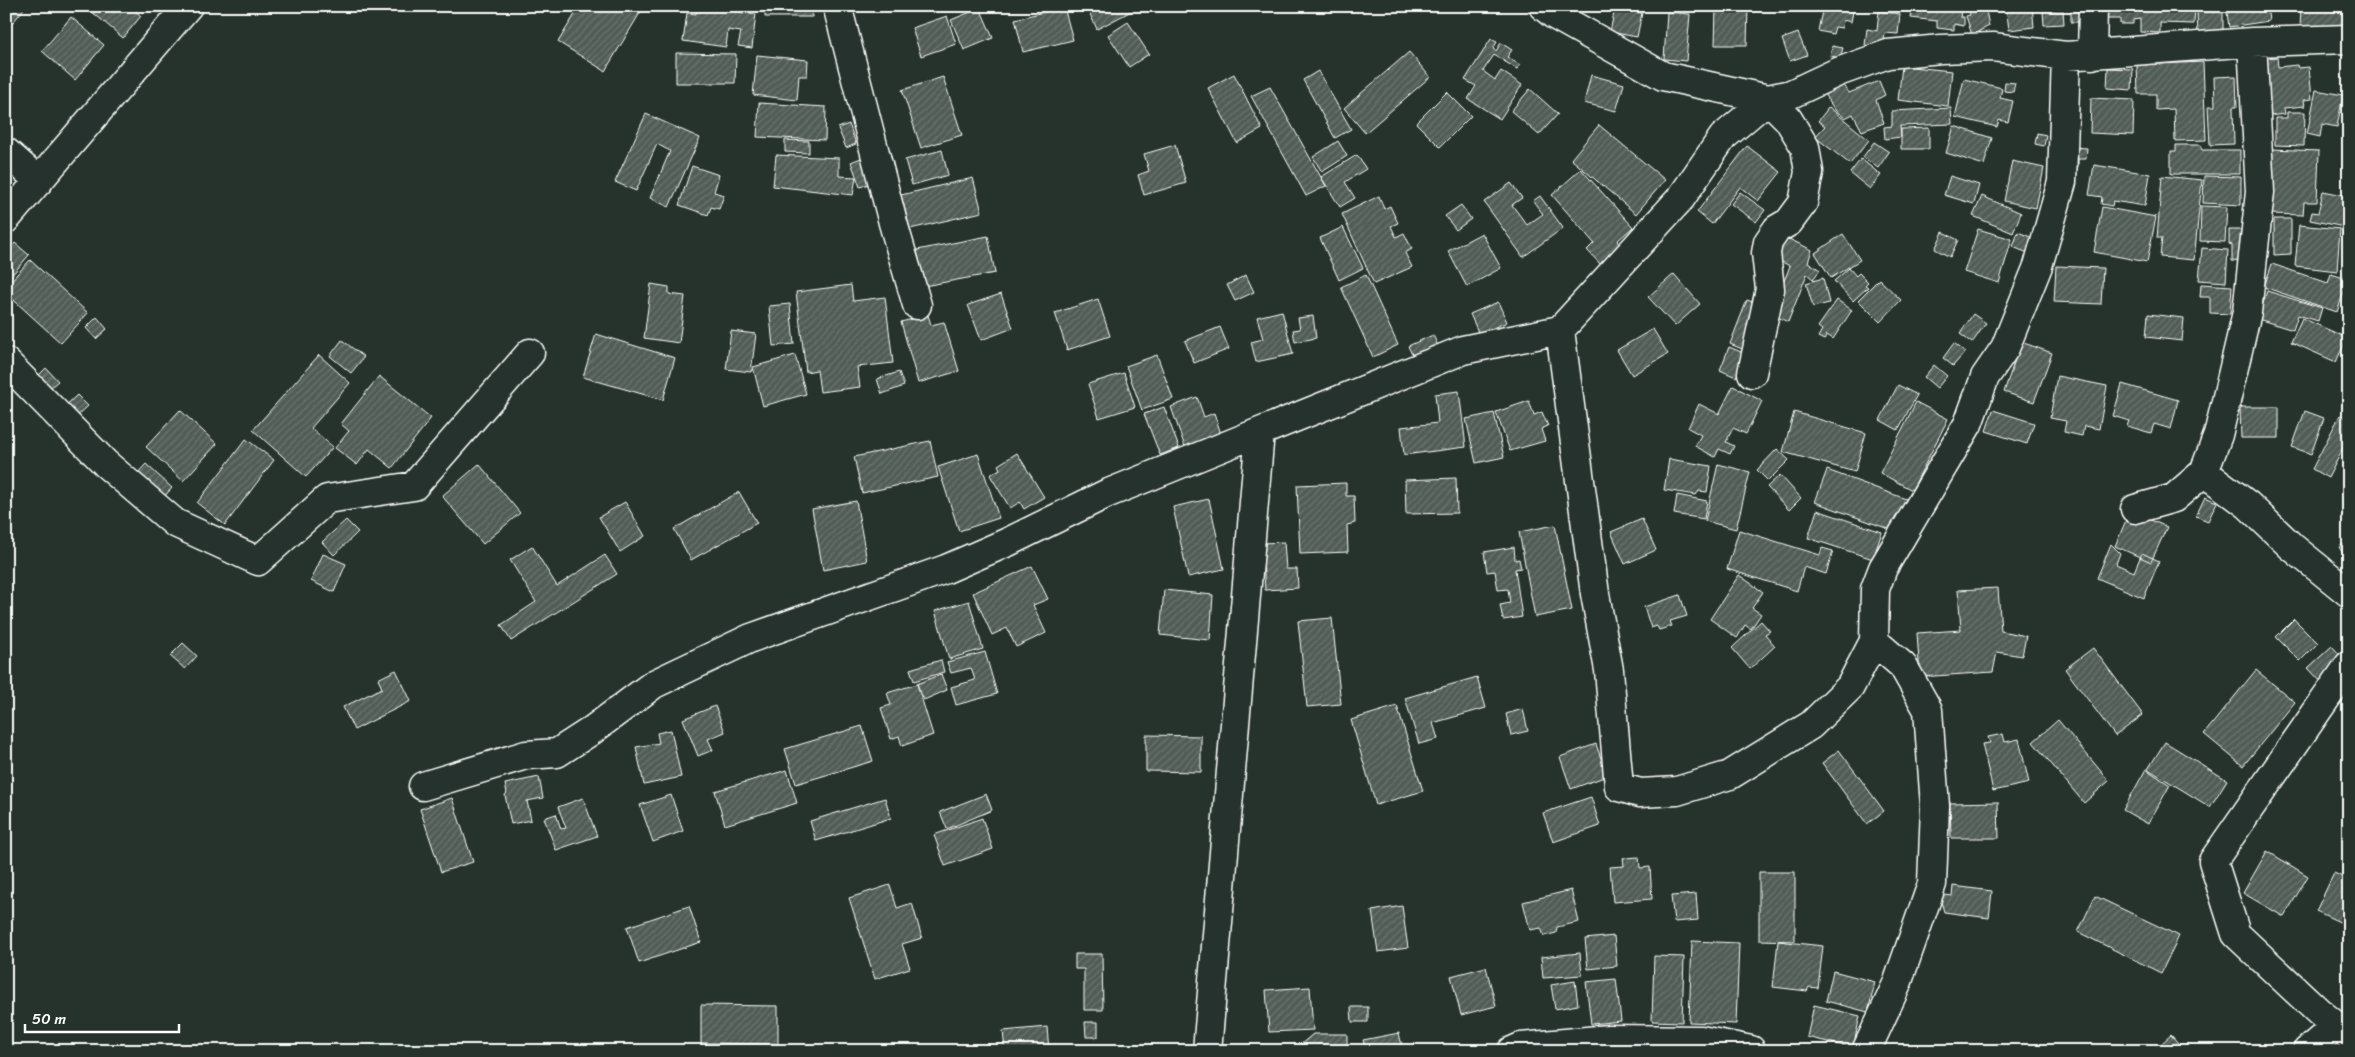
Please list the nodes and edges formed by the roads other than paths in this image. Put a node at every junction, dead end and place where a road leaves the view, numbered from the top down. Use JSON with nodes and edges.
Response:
{"nodes":[{"id":1,"x":188,"y":6,"type":"edge"},
{"id":2,"x":840,"y":6,"type":"edge"},
{"id":3,"x":1543,"y":6,"type":"edge"},
{"id":4,"x":2092,"y":6,"type":"edge"},
{"id":5,"x":2349,"y":39,"type":"edge"},
{"id":6,"x":2252,"y":42,"type":"junction"},
{"id":7,"x":2079,"y":55,"type":"junction"},
{"id":8,"x":1768,"y":99,"type":"junction"},
{"id":9,"x":6,"y":152,"type":"edge"},
{"id":10,"x":39,"y":181,"type":"junction"},
{"id":11,"x":6,"y":219,"type":"edge"},
{"id":12,"x":917,"y":305,"type":"dead end"},
{"id":13,"x":1560,"y":330,"type":"junction"},
{"id":14,"x":530,"y":353,"type":"dead end"},
{"id":15,"x":6,"y":362,"type":"edge"},
{"id":16,"x":1752,"y":373,"type":"dead end"},
{"id":17,"x":1260,"y":432,"type":"junction"},
{"id":18,"x":2204,"y":472,"type":"junction"},
{"id":19,"x":2136,"y":509,"type":"dead end"},
{"id":20,"x":2349,"y":593,"type":"edge"},
{"id":21,"x":1874,"y":641,"type":"junction"},
{"id":22,"x":2349,"y":665,"type":"edge"},
{"id":23,"x":424,"y":786,"type":"dead end"},
{"id":24,"x":2342,"y":1031,"type":"edge"},
{"id":25,"x":1753,"y":1050,"type":"edge"},
{"id":26,"x":1208,"y":1051,"type":"edge"},
{"id":27,"x":1512,"y":1051,"type":"edge"},
{"id":28,"x":1866,"y":1051,"type":"edge"},
{"id":29,"x":2307,"y":1051,"type":"edge"}],
"edges":[{"from":1,"to":10,"type":"street"},
{"from":2,"to":12,"type":"street"},
{"from":3,"to":8,"type":"street"},
{"from":4,"to":7,"type":"street"},
{"from":5,"to":6,"type":"street"},
{"from":6,"to":7,"type":"street"},
{"from":6,"to":18,"type":"street"},
{"from":7,"to":8,"type":"street"},
{"from":7,"to":21,"type":"street"},
{"from":8,"to":13,"type":"street"},
{"from":8,"to":16,"type":"street"},
{"from":9,"to":10,"type":"street"},
{"from":10,"to":11,"type":"street"},
{"from":13,"to":17,"type":"street"},
{"from":13,"to":21,"type":"street"},
{"from":14,"to":15,"type":"street"},
{"from":17,"to":23,"type":"street"},
{"from":17,"to":26,"type":"street"},
{"from":18,"to":19,"type":"street"},
{"from":18,"to":20,"type":"street"},
{"from":21,"to":28,"type":"street"},
{"from":22,"to":24,"type":"street"},
{"from":24,"to":29,"type":"street"},
{"from":25,"to":27,"type":"street"}]}
